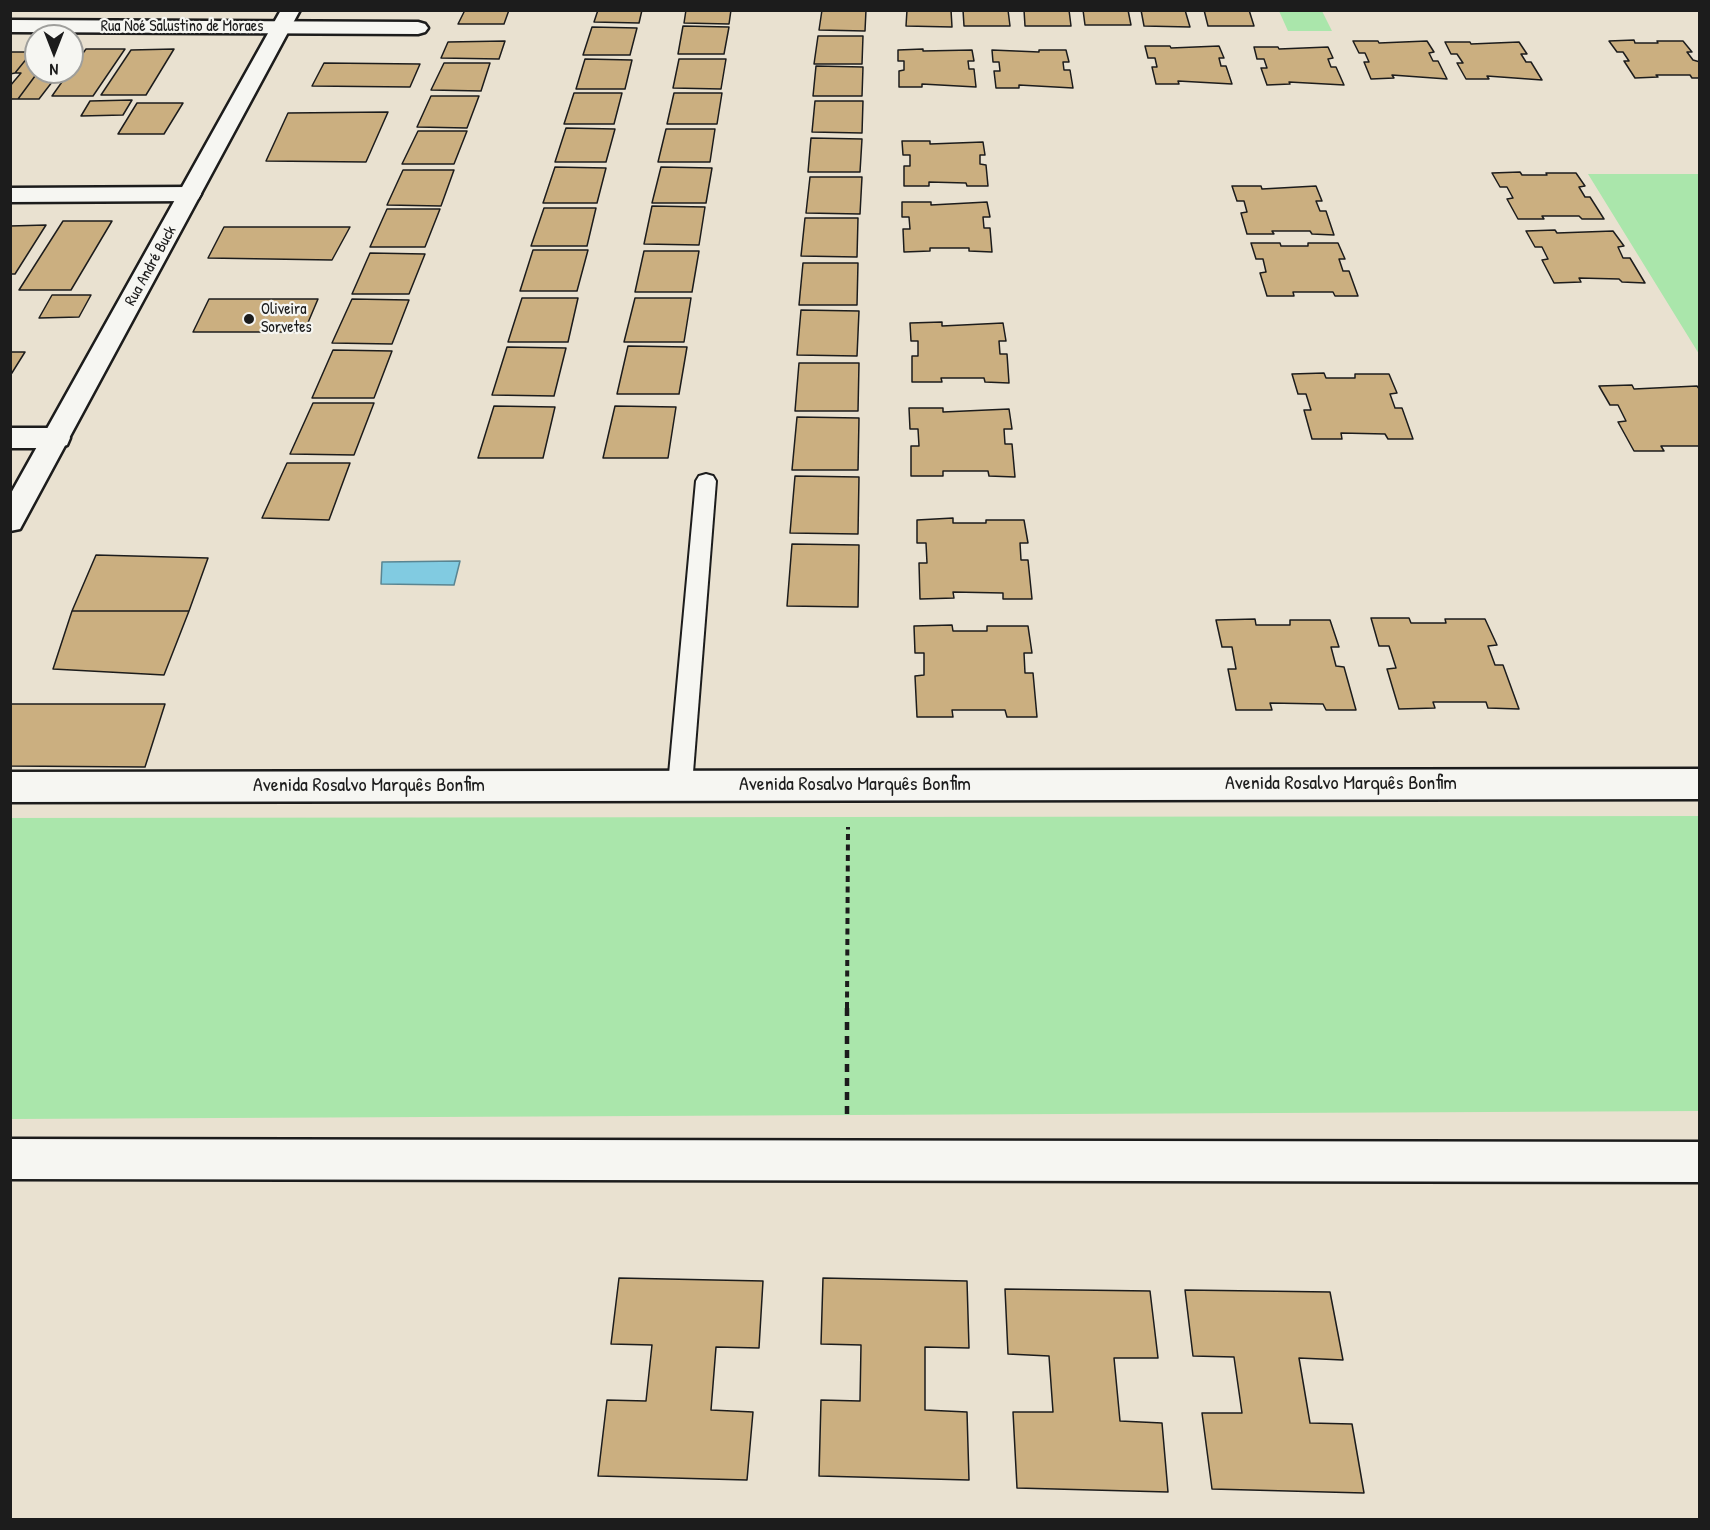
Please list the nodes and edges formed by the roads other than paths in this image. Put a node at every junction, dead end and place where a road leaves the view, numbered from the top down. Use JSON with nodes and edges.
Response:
{"nodes":[{"id":1,"x":286,"y":19,"type":"edge"},
{"id":2,"x":10,"y":26,"type":"edge"},
{"id":3,"x":418,"y":28,"type":"dead end"},
{"id":4,"x":190,"y":194,"type":"junction"},
{"id":5,"x":10,"y":195,"type":"edge"},
{"id":6,"x":10,"y":438,"type":"edge"},
{"id":7,"x":57,"y":438,"type":"junction"},
{"id":8,"x":706,"y":481,"type":"dead end"},
{"id":9,"x":10,"y":521,"type":"edge"},
{"id":10,"x":1700,"y":784,"type":"edge"},
{"id":11,"x":680,"y":785,"type":"junction"},
{"id":12,"x":10,"y":788,"type":"edge"},
{"id":13,"x":10,"y":1159,"type":"edge"},
{"id":14,"x":1700,"y":1162,"type":"edge"}],
"edges":[{"from":1,"to":2,"type":"street","name":"Rua Noé Salustino de Moraes"},
{"from":1,"to":3,"type":"street","name":"Rua Noé Salustino de Moraes"},
{"from":1,"to":4,"type":"street","name":"Rua André Buck"},
{"from":4,"to":5,"type":"street"},
{"from":4,"to":7,"type":"street","name":"Rua André Buck"},
{"from":6,"to":7,"type":"street"},
{"from":7,"to":9,"type":"street","name":"Rua André Buck"},
{"from":8,"to":11,"type":"lane"},
{"from":10,"to":11,"type":"street","name":"Avenida Rosalvo Marquês Bonfim"},
{"from":11,"to":12,"type":"street","name":"Avenida Rosalvo Marquês Bonfim"},
{"from":13,"to":14,"type":"street"}]}
